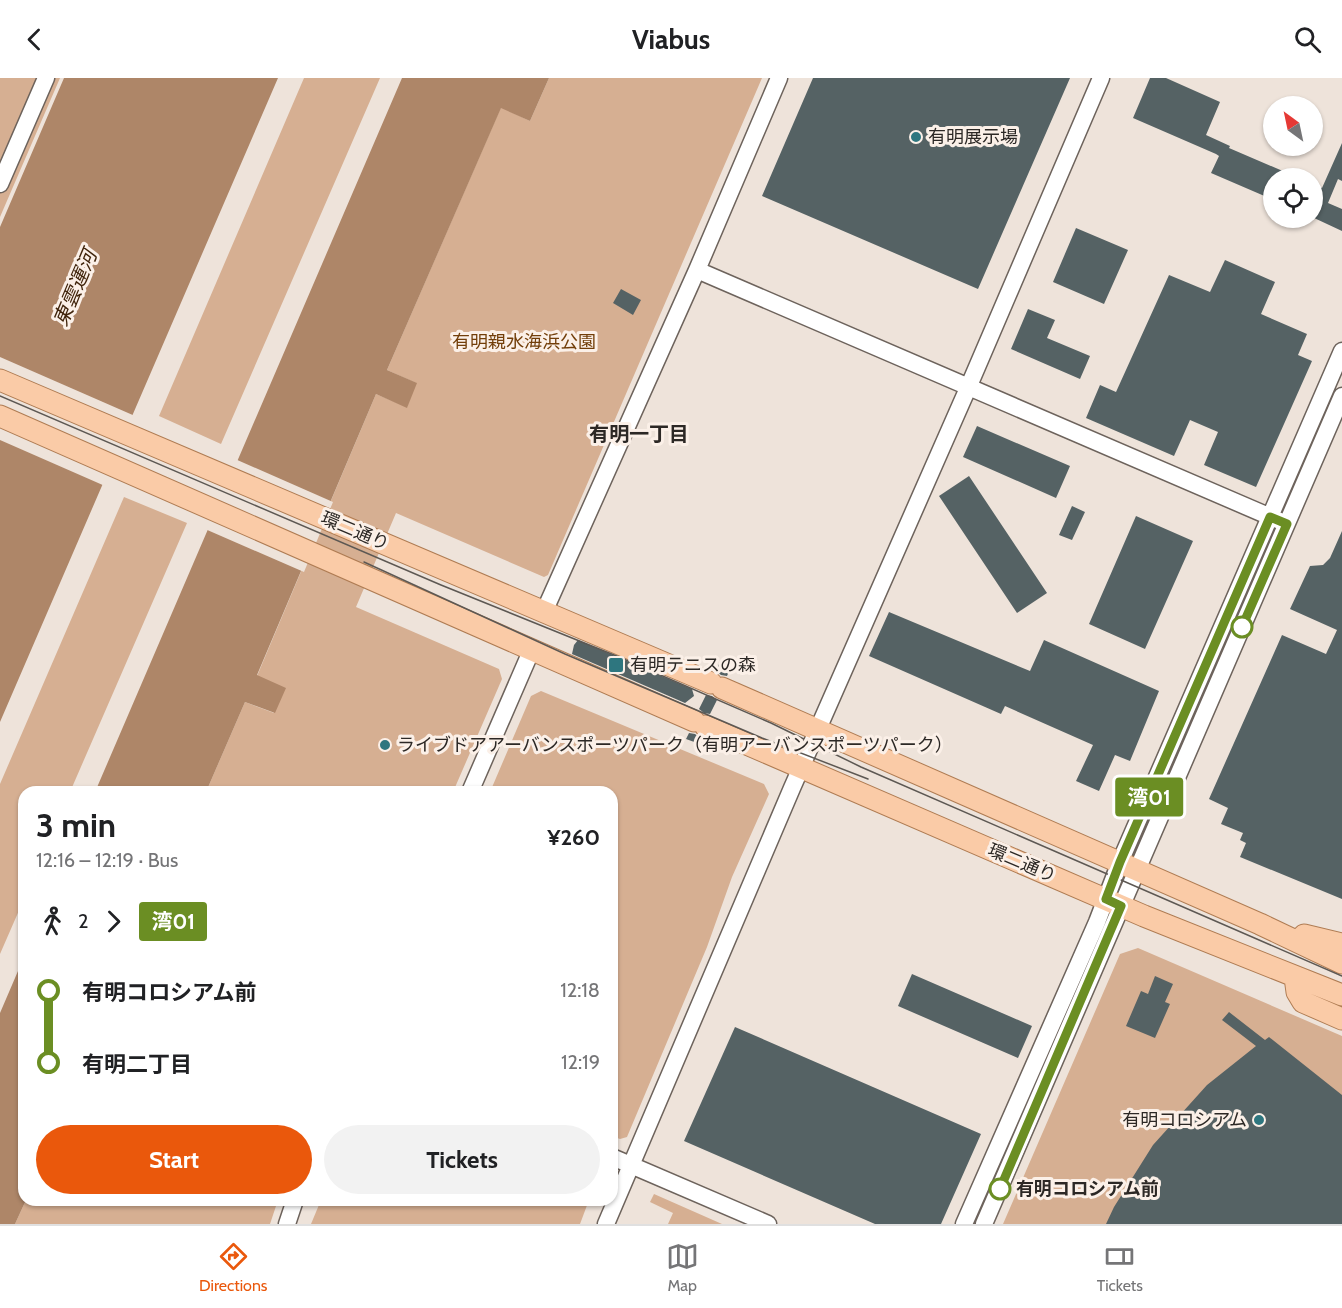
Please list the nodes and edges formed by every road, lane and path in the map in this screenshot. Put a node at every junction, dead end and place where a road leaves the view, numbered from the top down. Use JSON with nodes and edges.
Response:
{"nodes":[{"id":1,"x":46,"y":78,"type":"edge"},
{"id":2,"x":779,"y":78,"type":"edge"},
{"id":3,"x":1101,"y":78,"type":"edge"},
{"id":4,"x":0,"y":184,"type":"edge"},
{"id":5,"x":697,"y":270,"type":"junction"},
{"id":6,"x":1342,"y":351,"type":"edge"},
{"id":7,"x":0,"y":380,"type":"edge"},
{"id":8,"x":968,"y":388,"type":"junction"},
{"id":9,"x":1342,"y":396,"type":"edge"},
{"id":10,"x":0,"y":416,"type":"edge"},
{"id":11,"x":1270,"y":517,"type":"junction"},
{"id":12,"x":1287,"y":524,"type":"junction"},
{"id":13,"x":544,"y":612,"type":"junction"},
{"id":14,"x":532,"y":649,"type":"junction"},
{"id":15,"x":819,"y":730,"type":"junction"},
{"id":16,"x":801,"y":767,"type":"junction"},
{"id":17,"x":473,"y":786,"type":"edge"},
{"id":18,"x":1129,"y":866,"type":"junction"},
{"id":19,"x":1114,"y":902,"type":"junction"},
{"id":20,"x":1260,"y":924,"type":"junction"},
{"id":21,"x":1342,"y":944,"type":"edge"},
{"id":22,"x":1342,"y":963,"type":"edge"},
{"id":23,"x":1295,"y":977,"type":"junction"},
{"id":24,"x":1342,"y":995,"type":"edge"},
{"id":25,"x":1342,"y":1019,"type":"edge"},
{"id":26,"x":618,"y":1160,"type":"edge"},
{"id":27,"x":632,"y":1166,"type":"junction"},
{"id":28,"x":618,"y":1197,"type":"edge"},
{"id":29,"x":293,"y":1206,"type":"edge"},
{"id":30,"x":614,"y":1206,"type":"edge"},
{"id":31,"x":287,"y":1224,"type":"edge"},
{"id":32,"x":606,"y":1224,"type":"edge"},
{"id":33,"x":768,"y":1224,"type":"edge"},
{"id":34,"x":964,"y":1224,"type":"edge"},
{"id":35,"x":984,"y":1224,"type":"edge"}],
"edges":[{"from":1,"to":4,"type":"street"},
{"from":2,"to":5,"type":"street"},
{"from":3,"to":8,"type":"street"},
{"from":5,"to":8,"type":"street"},
{"from":5,"to":13,"type":"street"},
{"from":6,"to":11,"type":"street"},
{"from":7,"to":13,"type":"main road","name":"環二通り"},
{"from":8,"to":11,"type":"street"},
{"from":8,"to":15,"type":"street"},
{"from":9,"to":12,"type":"street"},
{"from":10,"to":14,"type":"main road","name":"環二通り"},
{"from":11,"to":12,"type":"street"},
{"from":11,"to":18,"type":"street"},
{"from":12,"to":18,"type":"street"},
{"from":13,"to":15,"type":"main road","name":"環二通り"},
{"from":14,"to":16,"type":"main road","name":"環二通り"},
{"from":14,"to":17,"type":"street"},
{"from":15,"to":16,"type":"street"},
{"from":15,"to":18,"type":"main road","name":"環二通り"},
{"from":16,"to":19,"type":"main road","name":"環二通り"},
{"from":16,"to":27,"type":"street"},
{"from":18,"to":19,"type":"street"},
{"from":18,"to":20,"type":"main road","name":"環二通り"},
{"from":19,"to":23,"type":"main road","name":"環二通り"},
{"from":19,"to":34,"type":"street"},
{"from":19,"to":35,"type":"street"},
{"from":20,"to":21,"type":"main road"},
{"from":20,"to":22,"type":"main road","name":"環二通り"},
{"from":23,"to":24,"type":"main road","name":"環二通り"},
{"from":23,"to":25,"type":"main road"},
{"from":26,"to":27,"type":"street"},
{"from":27,"to":28,"type":"street"},
{"from":27,"to":33,"type":"street"},
{"from":29,"to":31,"type":"street"},
{"from":30,"to":32,"type":"street"}]}
